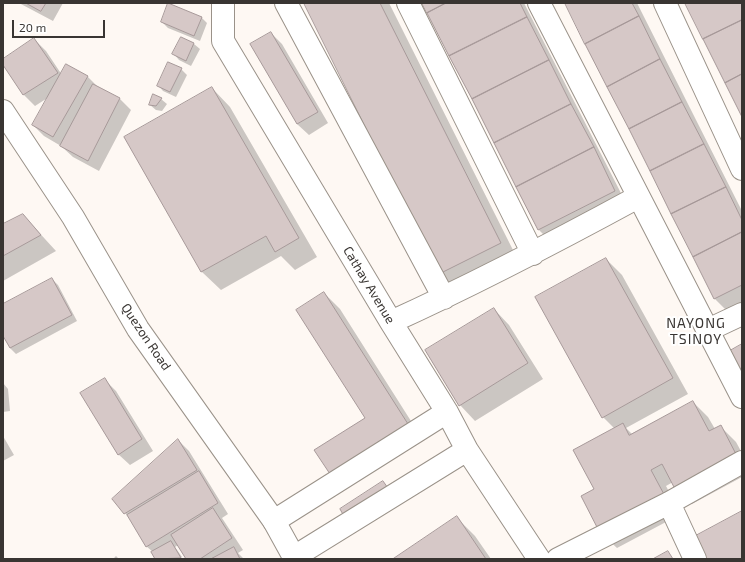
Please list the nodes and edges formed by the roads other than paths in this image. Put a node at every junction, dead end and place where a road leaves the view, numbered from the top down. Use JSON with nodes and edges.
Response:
{"nodes":[{"id":1,"x":223,"y":3,"type":"edge"},
{"id":2,"x":286,"y":3,"type":"edge"},
{"id":3,"x":408,"y":3,"type":"edge"},
{"id":4,"x":540,"y":3,"type":"edge"},
{"id":5,"x":665,"y":3,"type":"edge"},
{"id":6,"x":3,"y":111,"type":"edge"},
{"id":7,"x":742,"y":169,"type":"edge"},
{"id":8,"x":638,"y":197,"type":"junction"},
{"id":9,"x":533,"y":254,"type":"junction"},
{"id":10,"x":444,"y":298,"type":"junction"},
{"id":11,"x":742,"y":314,"type":"edge"},
{"id":12,"x":391,"y":322,"type":"junction"},
{"id":13,"x":708,"y":330,"type":"junction"},
{"id":14,"x":742,"y":397,"type":"edge"},
{"id":15,"x":447,"y":412,"type":"junction"},
{"id":16,"x":467,"y":450,"type":"junction"},
{"id":17,"x":742,"y":462,"type":"edge"},
{"id":18,"x":669,"y":503,"type":"junction"},
{"id":19,"x":274,"y":521,"type":"junction"},
{"id":20,"x":294,"y":558,"type":"edge"},
{"id":21,"x":539,"y":559,"type":"edge"},
{"id":22,"x":558,"y":559,"type":"edge"},
{"id":23,"x":695,"y":559,"type":"edge"}],
"edges":[{"from":1,"to":12,"type":"street","name":"Cathay Avenue"},
{"from":2,"to":10,"type":"street"},
{"from":3,"to":9,"type":"street"},
{"from":4,"to":8,"type":"street"},
{"from":5,"to":7,"type":"street"},
{"from":6,"to":19,"type":"street","name":"Quezon Road"},
{"from":8,"to":9,"type":"street"},
{"from":8,"to":13,"type":"street"},
{"from":9,"to":10,"type":"street"},
{"from":10,"to":12,"type":"street"},
{"from":11,"to":13,"type":"street"},
{"from":12,"to":15,"type":"street","name":"Cathay Avenue"},
{"from":13,"to":14,"type":"street"},
{"from":15,"to":16,"type":"street","name":"Cathay Avenue"},
{"from":15,"to":19,"type":"street"},
{"from":16,"to":20,"type":"street"},
{"from":16,"to":21,"type":"street","name":"Cathay Avenue"},
{"from":17,"to":18,"type":"street"},
{"from":18,"to":22,"type":"street"},
{"from":18,"to":23,"type":"street"},
{"from":19,"to":20,"type":"street","name":"Quezon Road"}]}
